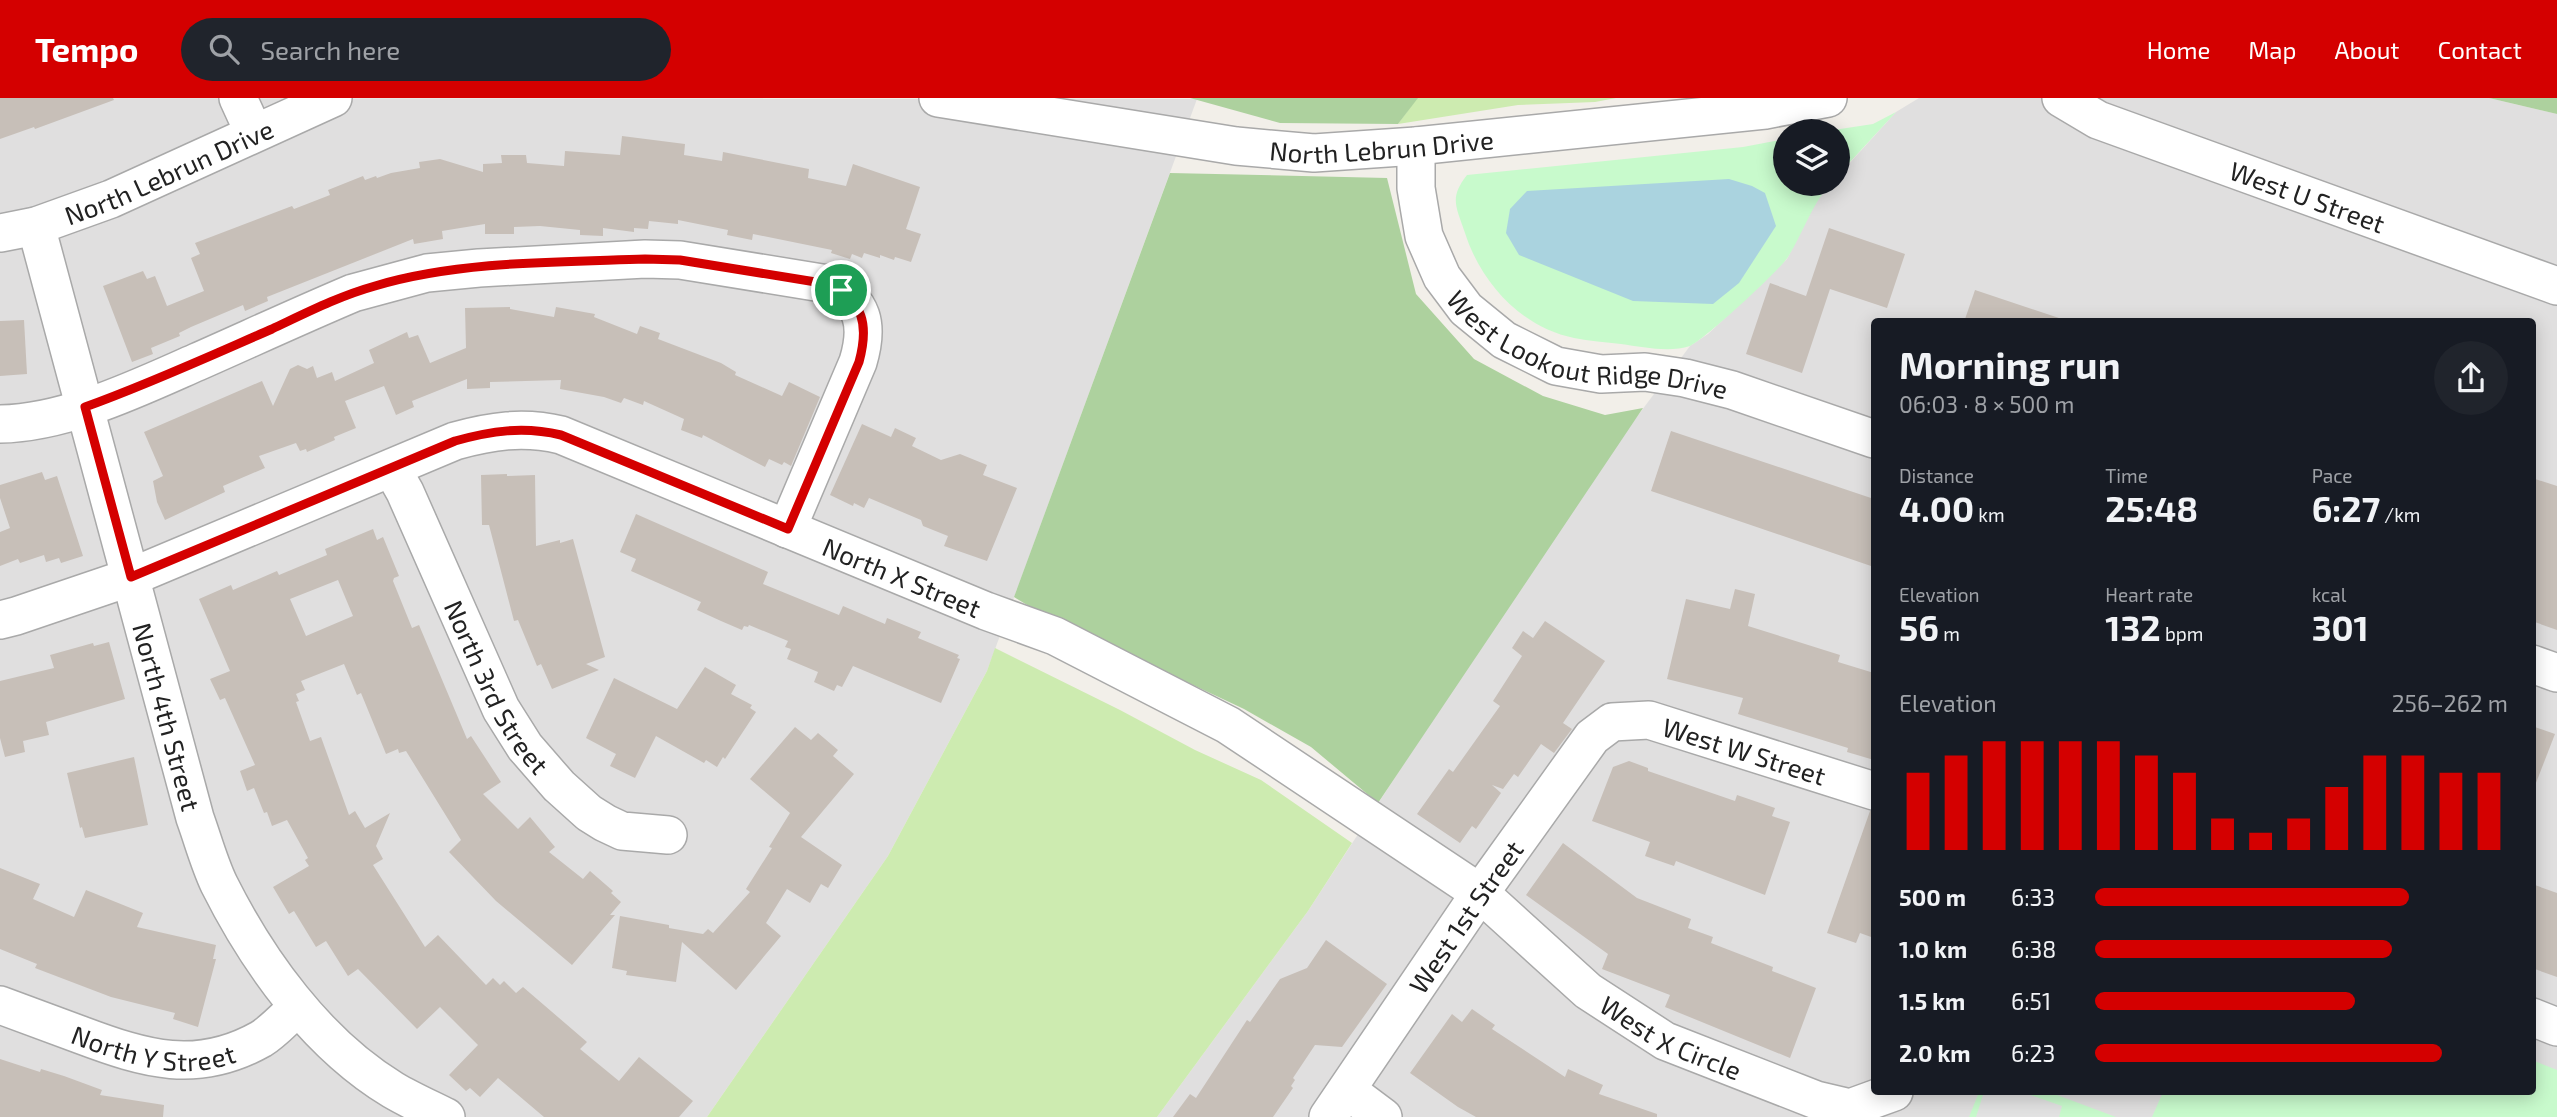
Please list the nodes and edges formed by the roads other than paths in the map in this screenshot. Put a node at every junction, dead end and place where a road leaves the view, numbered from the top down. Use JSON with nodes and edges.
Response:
{"nodes":[{"id":1,"x":238,"y":98,"type":"edge"},
{"id":2,"x":333,"y":98,"type":"edge"},
{"id":3,"x":938,"y":98,"type":"edge"},
{"id":4,"x":1828,"y":98,"type":"edge"},
{"id":5,"x":2061,"y":98,"type":"edge"},
{"id":6,"x":254,"y":133,"type":"junction"},
{"id":7,"x":1416,"y":146,"type":"junction"},
{"id":8,"x":36,"y":226,"type":"junction"},
{"id":9,"x":0,"y":233,"type":"edge"},
{"id":10,"x":2557,"y":286,"type":"edge"},
{"id":11,"x":85,"y":407,"type":"junction"},
{"id":12,"x":0,"y":424,"type":"edge"},
{"id":13,"x":1871,"y":438,"type":"edge"},
{"id":14,"x":392,"y":469,"type":"junction"},
{"id":15,"x":788,"y":529,"type":"junction"},
{"id":16,"x":131,"y":577,"type":"junction"},
{"id":17,"x":0,"y":620,"type":"edge"},
{"id":18,"x":2536,"y":665,"type":"edge"},
{"id":19,"x":2557,"y":673,"type":"edge"},
{"id":20,"x":1612,"y":722,"type":"joint"},
{"id":21,"x":1871,"y":790,"type":"edge"},
{"id":22,"x":668,"y":835,"type":"dead end"},
{"id":23,"x":1480,"y":893,"type":"junction"},
{"id":24,"x":0,"y":1005,"type":"edge"},
{"id":25,"x":298,"y":1007,"type":"junction"},
{"id":26,"x":2536,"y":1019,"type":"edge"},
{"id":27,"x":2557,"y":1027,"type":"edge"},
{"id":28,"x":1886,"y":1095,"type":"edge"},
{"id":29,"x":1338,"y":1103,"type":"edge"},
{"id":30,"x":446,"y":1117,"type":"edge"},
{"id":31,"x":1383,"y":1117,"type":"edge"}],
"edges":[{"from":1,"to":6,"type":"street"},
{"from":2,"to":6,"type":"street","name":"North Lebrun Drive"},
{"from":3,"to":7,"type":"street","name":"North Lebrun Drive"},
{"from":4,"to":7,"type":"street","name":"North Lebrun Drive"},
{"from":5,"to":10,"type":"street","name":"West U Street"},
{"from":6,"to":8,"type":"street","name":"North Lebrun Drive"},
{"from":7,"to":13,"type":"street","name":"West Lookout Ridge Drive"},
{"from":8,"to":9,"type":"street","name":"North Lebrun Drive"},
{"from":8,"to":11,"type":"street","name":"North 4th Street"},
{"from":11,"to":12,"type":"street"},
{"from":11,"to":15,"type":"street"},
{"from":11,"to":16,"type":"street","name":"North 4th Street"},
{"from":14,"to":15,"type":"street","name":"North X Street"},
{"from":14,"to":16,"type":"street","name":"North X Street"},
{"from":14,"to":22,"type":"street","name":"North 3rd Street"},
{"from":15,"to":23,"type":"street","name":"North X Street"},
{"from":16,"to":17,"type":"street","name":"North X Street"},
{"from":16,"to":25,"type":"street","name":"North 4th Street"},
{"from":18,"to":19,"type":"street"},
{"from":20,"to":21,"type":"street","name":"West W Street"},
{"from":20,"to":23,"type":"street","name":"West 1st Street"},
{"from":23,"to":28,"type":"street","name":"West X Circle"},
{"from":23,"to":29,"type":"street","name":"West 1st Street"},
{"from":24,"to":25,"type":"street","name":"North Y Street"},
{"from":25,"to":30,"type":"street","name":"North 4th Street"},
{"from":26,"to":27,"type":"street"},
{"from":29,"to":31,"type":"street"}]}
